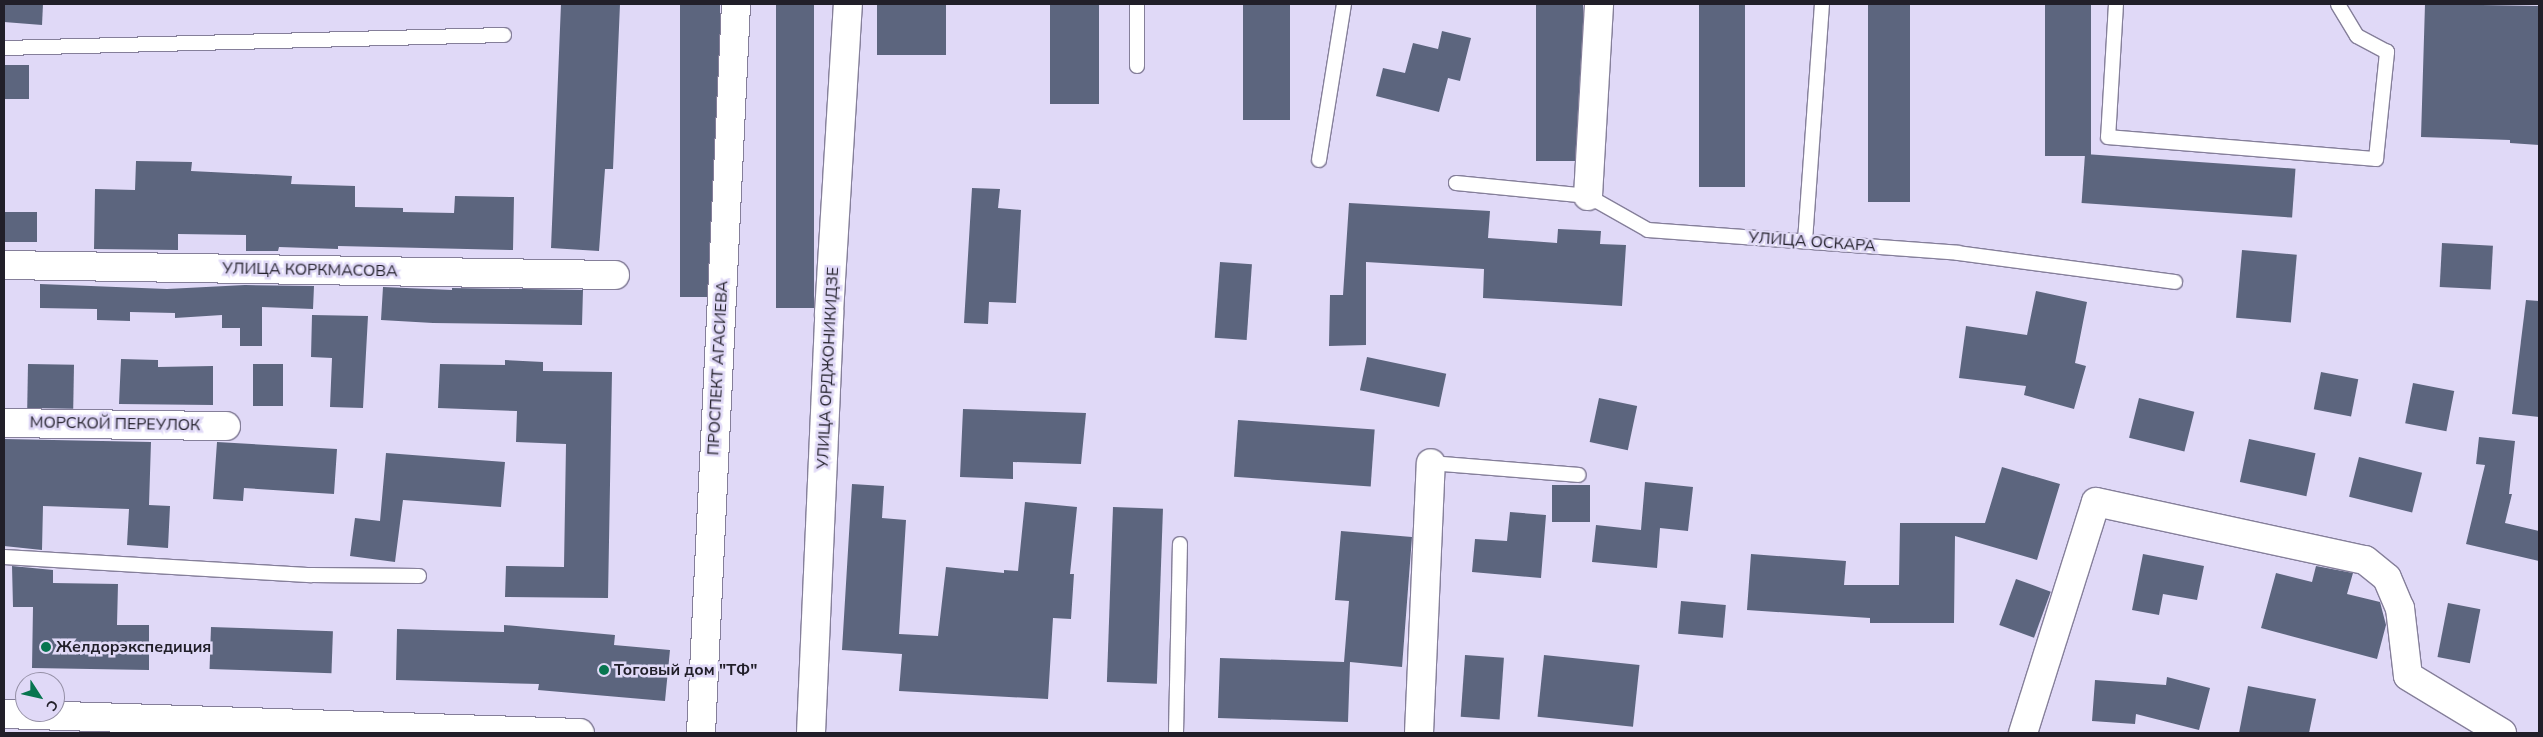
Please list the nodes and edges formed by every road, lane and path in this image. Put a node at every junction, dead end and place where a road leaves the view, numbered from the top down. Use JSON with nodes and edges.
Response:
{"nodes":[{"id":1,"x":736,"y":4,"type":"edge"},
{"id":2,"x":848,"y":4,"type":"edge"},
{"id":3,"x":1137,"y":4,"type":"edge"},
{"id":4,"x":1344,"y":4,"type":"edge"},
{"id":5,"x":1599,"y":4,"type":"edge"},
{"id":6,"x":1822,"y":4,"type":"edge"},
{"id":7,"x":2116,"y":4,"type":"edge"},
{"id":8,"x":2338,"y":4,"type":"edge"},
{"id":9,"x":504,"y":36,"type":"dead end"},
{"id":10,"x":4,"y":48,"type":"edge"},
{"id":11,"x":1137,"y":66,"type":"dead end"},
{"id":12,"x":1318,"y":160,"type":"dead end"},
{"id":13,"x":1456,"y":183,"type":"dead end"},
{"id":14,"x":1588,"y":196,"type":"junction"},
{"id":15,"x":1805,"y":241,"type":"junction"},
{"id":16,"x":4,"y":265,"type":"edge"},
{"id":17,"x":615,"y":275,"type":"dead end"},
{"id":18,"x":2175,"y":282,"type":"dead end"},
{"id":19,"x":4,"y":423,"type":"edge"},
{"id":20,"x":226,"y":426,"type":"dead end"},
{"id":21,"x":1431,"y":463,"type":"joint"},
{"id":22,"x":1579,"y":475,"type":"dead end"},
{"id":23,"x":1180,"y":544,"type":"dead end"},
{"id":24,"x":4,"y":557,"type":"edge"},
{"id":25,"x":419,"y":576,"type":"dead end"},
{"id":26,"x":4,"y":714,"type":"edge"},
{"id":27,"x":580,"y":733,"type":"edge"},
{"id":28,"x":701,"y":733,"type":"edge"},
{"id":29,"x":811,"y":733,"type":"edge"},
{"id":30,"x":1176,"y":733,"type":"edge"},
{"id":31,"x":1419,"y":733,"type":"edge"},
{"id":32,"x":2023,"y":733,"type":"edge"},
{"id":33,"x":2502,"y":733,"type":"edge"}],
"edges":[{"from":1,"to":28,"type":"street","name":"ПРОСПЕКТ АГАСИЕВА"},
{"from":2,"to":29,"type":"street","name":"УЛИЦА ОРДЖОНИКИДЗЕ"},
{"from":3,"to":11,"type":"lane"},
{"from":4,"to":12,"type":"lane"},
{"from":5,"to":14,"type":"street"},
{"from":6,"to":15,"type":"lane"},
{"from":7,"to":8,"type":"lane"},
{"from":9,"to":10,"type":"lane"},
{"from":13,"to":14,"type":"lane","name":"УЛИЦА ОСКАРА"},
{"from":14,"to":15,"type":"lane","name":"УЛИЦА ОСКАРА"},
{"from":15,"to":18,"type":"lane","name":"УЛИЦА ОСКАРА"},
{"from":16,"to":17,"type":"street","name":"УЛИЦА КОРКМАСОВА"},
{"from":19,"to":20,"type":"street","name":"МОРСКОЙ ПЕРЕУЛОК"},
{"from":21,"to":22,"type":"lane"},
{"from":21,"to":31,"type":"street"},
{"from":23,"to":30,"type":"lane"},
{"from":24,"to":25,"type":"lane"},
{"from":26,"to":27,"type":"street"},
{"from":32,"to":33,"type":"street"}]}
